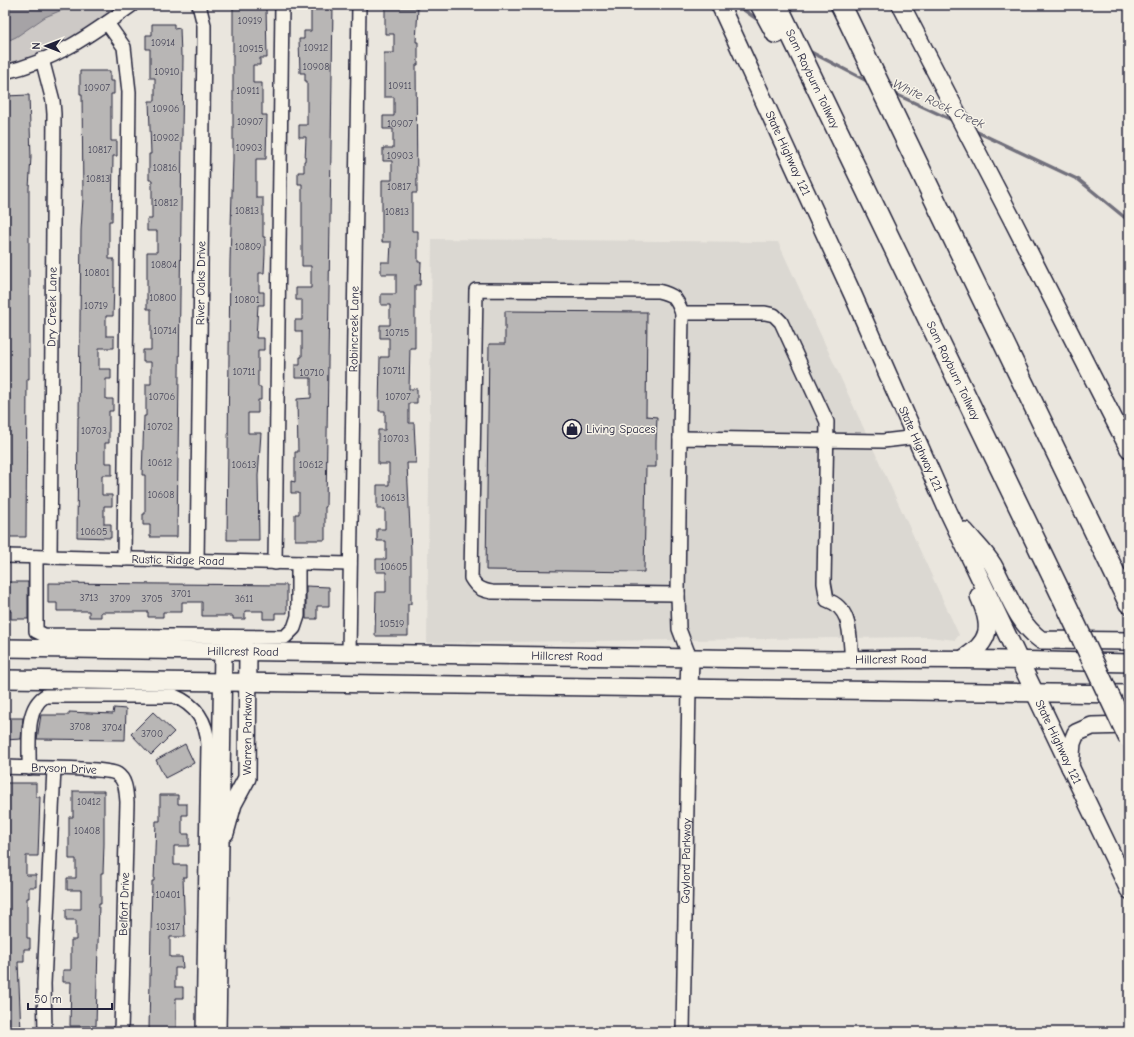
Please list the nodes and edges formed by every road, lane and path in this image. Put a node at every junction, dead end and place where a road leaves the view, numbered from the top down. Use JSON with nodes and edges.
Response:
{"nodes":[{"id":1,"x":132,"y":5,"type":"edge"},
{"id":2,"x":199,"y":5,"type":"edge"},
{"id":3,"x":282,"y":5,"type":"edge"},
{"id":4,"x":359,"y":5,"type":"edge"},
{"id":5,"x":720,"y":5,"type":"edge"},
{"id":6,"x":761,"y":5,"type":"edge"},
{"id":7,"x":777,"y":5,"type":"edge"},
{"id":8,"x":841,"y":5,"type":"edge"},
{"id":9,"x":855,"y":5,"type":"edge"},
{"id":10,"x":900,"y":5,"type":"edge"},
{"id":11,"x":107,"y":23,"type":"junction"},
{"id":12,"x":42,"y":59,"type":"junction"},
{"id":13,"x":5,"y":72,"type":"edge"},
{"id":14,"x":890,"y":106,"type":"junction"},
{"id":15,"x":841,"y":136,"type":"junction"},
{"id":16,"x":682,"y":313,"type":"junction"},
{"id":17,"x":916,"y":437,"type":"junction"},
{"id":18,"x":680,"y":438,"type":"junction"},
{"id":19,"x":827,"y":440,"type":"junction"},
{"id":20,"x":1129,"y":449,"type":"edge"},
{"id":21,"x":948,"y":511,"type":"junction"},
{"id":22,"x":5,"y":556,"type":"edge"},
{"id":23,"x":36,"y":556,"type":"junction"},
{"id":24,"x":50,"y":557,"type":"junction"},
{"id":25,"x":124,"y":559,"type":"junction"},
{"id":26,"x":198,"y":562,"type":"junction"},
{"id":27,"x":275,"y":563,"type":"junction"},
{"id":28,"x":298,"y":563,"type":"junction"},
{"id":29,"x":350,"y":564,"type":"junction"},
{"id":30,"x":678,"y":594,"type":"junction"},
{"id":31,"x":1128,"y":601,"type":"edge"},
{"id":32,"x":1129,"y":641,"type":"edge"},
{"id":33,"x":5,"y":648,"type":"edge"},
{"id":34,"x":223,"y":651,"type":"junction"},
{"id":35,"x":248,"y":651,"type":"junction"},
{"id":36,"x":349,"y":653,"type":"junction"},
{"id":37,"x":690,"y":658,"type":"junction"},
{"id":38,"x":963,"y":659,"type":"junction"},
{"id":39,"x":852,"y":660,"type":"junction"},
{"id":40,"x":1020,"y":660,"type":"junction"},
{"id":41,"x":1129,"y":663,"type":"edge"},
{"id":42,"x":5,"y":679,"type":"edge"},
{"id":43,"x":221,"y":682,"type":"junction"},
{"id":44,"x":248,"y":682,"type":"junction"},
{"id":45,"x":689,"y":689,"type":"junction"},
{"id":46,"x":1034,"y":691,"type":"junction"},
{"id":47,"x":1129,"y":694,"type":"edge"},
{"id":48,"x":1129,"y":725,"type":"edge"},
{"id":49,"x":1129,"y":738,"type":"edge"},
{"id":50,"x":5,"y":767,"type":"edge"},
{"id":51,"x":29,"y":768,"type":"junction"},
{"id":52,"x":54,"y":768,"type":"junction"},
{"id":53,"x":1070,"y":768,"type":"junction"},
{"id":54,"x":120,"y":777,"type":"joint"},
{"id":55,"x":219,"y":858,"type":"junction"},
{"id":56,"x":1129,"y":890,"type":"edge"},
{"id":57,"x":45,"y":1032,"type":"edge"},
{"id":58,"x":121,"y":1032,"type":"edge"},
{"id":59,"x":203,"y":1032,"type":"edge"},
{"id":60,"x":217,"y":1032,"type":"edge"},
{"id":61,"x":683,"y":1032,"type":"edge"}],
"edges":[{"from":1,"to":11,"type":"street"},
{"from":2,"to":26,"type":"street","name":"River Oaks Drive"},
{"from":3,"to":27,"type":"street"},
{"from":4,"to":29,"type":"street","name":"Robincreek Lane"},
{"from":5,"to":17,"type":"main road","name":"State Highway 121"},
{"from":6,"to":15,"type":"highway"},
{"from":7,"to":15,"type":"highway","name":"Sam Rayburn Tollway"},
{"from":8,"to":14,"type":"highway"},
{"from":9,"to":14,"type":"highway"},
{"from":10,"to":20,"type":"main road"},
{"from":11,"to":12,"type":"street"},
{"from":11,"to":25,"type":"street"},
{"from":12,"to":13,"type":"street"},
{"from":12,"to":24,"type":"street","name":"Dry Creek Lane"},
{"from":14,"to":31,"type":"highway"},
{"from":15,"to":49,"type":"highway","name":"Sam Rayburn Tollway","bridge":true},
{"from":16,"to":18,"type":"street"},
{"from":16,"to":19,"type":"street"},
{"from":16,"to":30,"type":"street"},
{"from":17,"to":19,"type":"street"},
{"from":17,"to":21,"type":"main road","name":"State Highway 121"},
{"from":18,"to":19,"type":"street"},
{"from":18,"to":30,"type":"street"},
{"from":19,"to":39,"type":"street"},
{"from":21,"to":32,"type":"main road"},
{"from":21,"to":38,"type":"main road"},
{"from":21,"to":40,"type":"main road","name":"State Highway 121"},
{"from":22,"to":23,"type":"street","name":"Rustic Ridge Road"},
{"from":23,"to":24,"type":"street","name":"Rustic Ridge Road"},
{"from":23,"to":28,"type":"street"},
{"from":24,"to":25,"type":"street","name":"Rustic Ridge Road"},
{"from":25,"to":26,"type":"street","name":"Rustic Ridge Road"},
{"from":26,"to":27,"type":"street","name":"Rustic Ridge Road"},
{"from":27,"to":28,"type":"street","name":"Rustic Ridge Road"},
{"from":28,"to":29,"type":"street","name":"Rustic Ridge Road"},
{"from":29,"to":36,"type":"street","name":"Robincreek Lane"},
{"from":30,"to":37,"type":"street"},
{"from":33,"to":34,"type":"main road","name":"Hillcrest Road"},
{"from":34,"to":35,"type":"main road","name":"Hillcrest Road"},
{"from":34,"to":43,"type":"main road","name":"Warren Parkway"},
{"from":35,"to":36,"type":"main road","name":"Hillcrest Road"},
{"from":35,"to":44,"type":"main road","name":"Warren Parkway"},
{"from":36,"to":37,"type":"main road","name":"Hillcrest Road"},
{"from":37,"to":39,"type":"main road","name":"Hillcrest Road"},
{"from":37,"to":45,"type":"main road"},
{"from":38,"to":39,"type":"main road","name":"Hillcrest Road"},
{"from":38,"to":40,"type":"main road","name":"Hillcrest Road"},
{"from":40,"to":41,"type":"main road","name":"Hillcrest Road"},
{"from":40,"to":46,"type":"main road","name":"State Highway 121"},
{"from":42,"to":43,"type":"main road"},
{"from":43,"to":44,"type":"main road"},
{"from":43,"to":55,"type":"main road","name":"Warren Parkway"},
{"from":44,"to":45,"type":"main road"},
{"from":44,"to":55,"type":"main road","name":"Warren Parkway"},
{"from":45,"to":46,"type":"main road"},
{"from":45,"to":61,"type":"street","name":"Gaylord Parkway"},
{"from":46,"to":47,"type":"main road"},
{"from":46,"to":53,"type":"main road","name":"State Highway 121"},
{"from":48,"to":53,"type":"main road"},
{"from":50,"to":51,"type":"street","name":"Bryson Drive"},
{"from":51,"to":52,"type":"street","name":"Bryson Drive"},
{"from":51,"to":59,"type":"street"},
{"from":52,"to":54,"type":"street","name":"Bryson Drive"},
{"from":52,"to":57,"type":"street"},
{"from":53,"to":56,"type":"main road","name":"State Highway 121"},
{"from":54,"to":58,"type":"street","name":"Belfort Drive"},
{"from":55,"to":60,"type":"main road","name":"Warren Parkway"}]}
